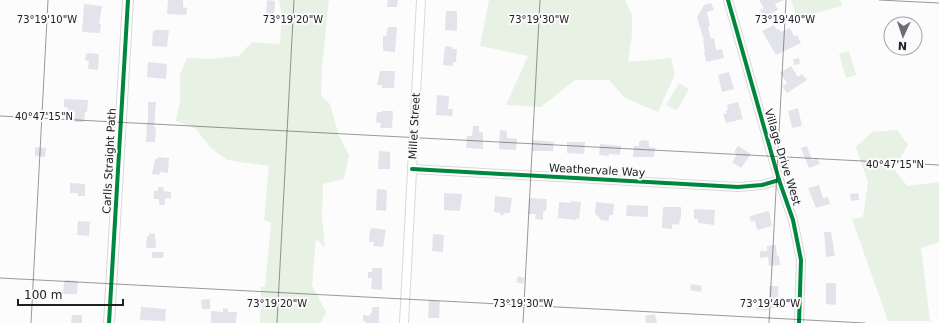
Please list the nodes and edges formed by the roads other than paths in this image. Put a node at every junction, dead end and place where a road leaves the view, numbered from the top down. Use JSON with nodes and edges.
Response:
{"nodes":[{"id":1,"x":128,"y":0,"type":"edge"},
{"id":2,"x":421,"y":0,"type":"edge"},
{"id":3,"x":728,"y":0,"type":"edge"},
{"id":4,"x":412,"y":168,"type":"junction"},
{"id":5,"x":779,"y":180,"type":"junction"},
{"id":6,"x":109,"y":323,"type":"edge"},
{"id":7,"x":404,"y":323,"type":"edge"},
{"id":8,"x":799,"y":323,"type":"edge"}],
"edges":[{"from":1,"to":6,"type":"street","name":"Carlls Straight Path"},
{"from":2,"to":4,"type":"street","name":"Millet Street"},
{"from":3,"to":5,"type":"street","name":"Village Drive West"},
{"from":4,"to":5,"type":"street","name":"Weathervale Way"},
{"from":4,"to":7,"type":"street","name":"Millet Street"},
{"from":5,"to":8,"type":"street","name":"Village Drive West"}]}
